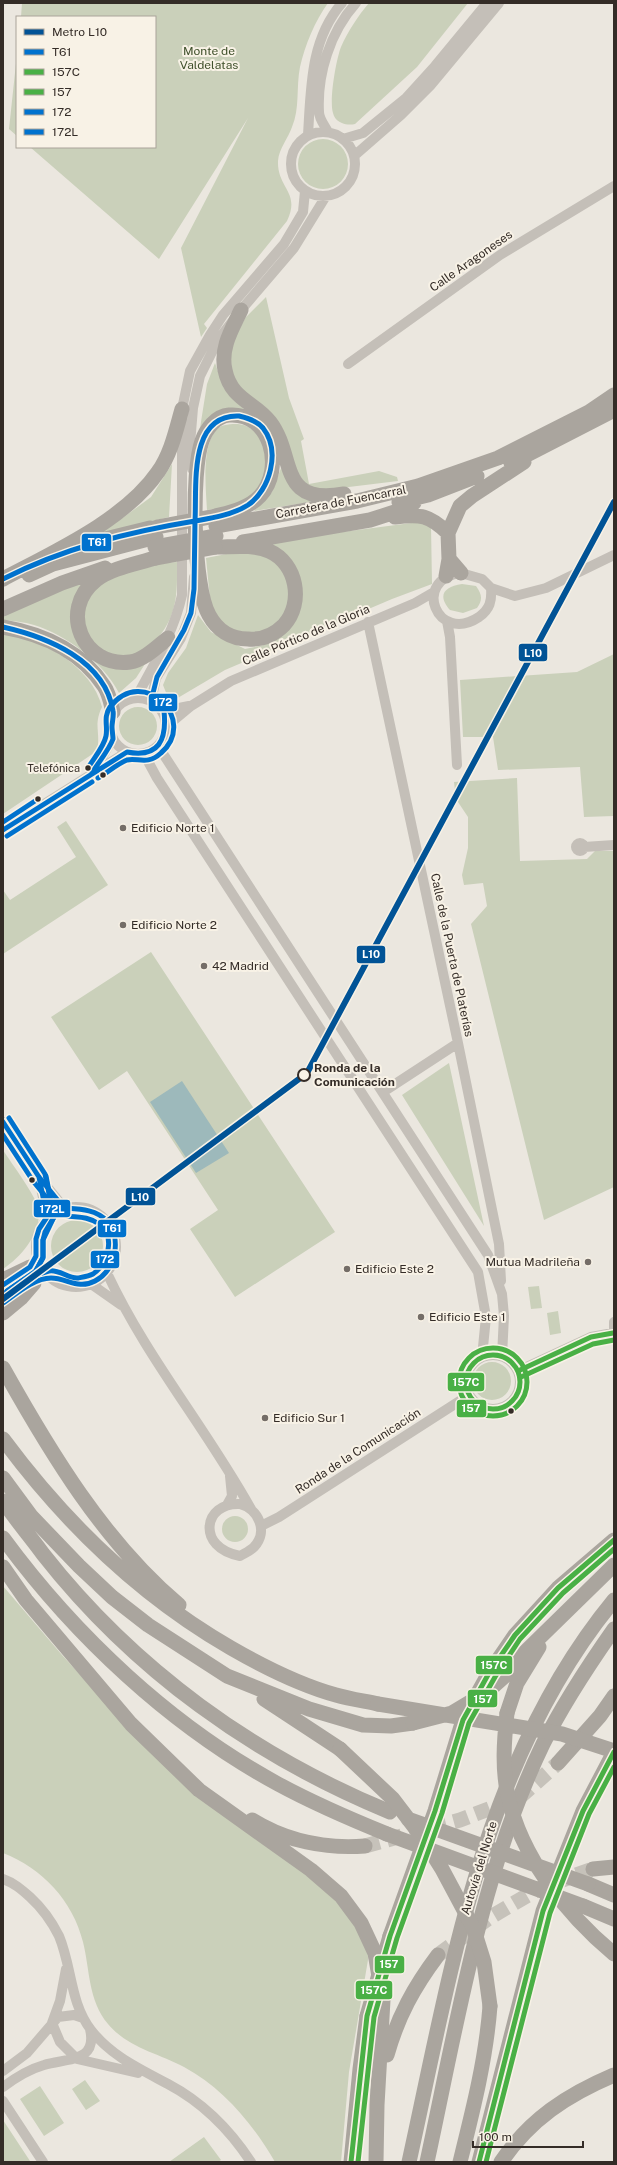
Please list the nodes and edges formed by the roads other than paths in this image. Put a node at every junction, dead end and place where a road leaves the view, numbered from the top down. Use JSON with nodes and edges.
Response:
{"nodes":[{"id":1,"x":342,"y":3,"type":"edge"},
{"id":2,"x":356,"y":3,"type":"edge"},
{"id":3,"x":487,"y":3,"type":"edge"},
{"id":4,"x":499,"y":3,"type":"edge"},
{"id":5,"x":328,"y":132,"type":"junction"},
{"id":6,"x":308,"y":135,"type":"junction"},
{"id":7,"x":343,"y":139,"type":"junction"},
{"id":8,"x":354,"y":156,"type":"junction"},
{"id":9,"x":614,"y":186,"type":"edge"},
{"id":10,"x":305,"y":191,"type":"junction"},
{"id":11,"x":326,"y":196,"type":"junction"},
{"id":12,"x":241,"y":310,"type":"junction"},
{"id":13,"x":348,"y":364,"type":"dead end"},
{"id":14,"x":614,"y":396,"type":"edge"},
{"id":15,"x":182,"y":409,"type":"junction"},
{"id":16,"x":614,"y":410,"type":"edge"},
{"id":17,"x":556,"y":441,"type":"junction"},
{"id":18,"x":423,"y":491,"type":"junction"},
{"id":19,"x":370,"y":520,"type":"junction"},
{"id":20,"x":194,"y":524,"type":"junction"},
{"id":21,"x":216,"y":531,"type":"junction"},
{"id":22,"x":448,"y":533,"type":"junction"},
{"id":23,"x":156,"y":542,"type":"junction"},
{"id":24,"x":614,"y":555,"type":"edge"},
{"id":25,"x":449,"y":559,"type":"junction"},
{"id":26,"x":32,"y":563,"type":"junction"},
{"id":27,"x":461,"y":573,"type":"junction"},
{"id":28,"x":446,"y":576,"type":"junction"},
{"id":29,"x":3,"y":579,"type":"edge"},
{"id":30,"x":3,"y":587,"type":"edge"},
{"id":31,"x":491,"y":588,"type":"junction"},
{"id":32,"x":434,"y":592,"type":"junction"},
{"id":33,"x":513,"y":596,"type":"junction"},
{"id":34,"x":3,"y":598,"type":"edge"},
{"id":35,"x":415,"y":604,"type":"junction"},
{"id":36,"x":490,"y":605,"type":"junction"},
{"id":37,"x":434,"y":608,"type":"junction"},
{"id":38,"x":3,"y":609,"type":"edge"},
{"id":39,"x":447,"y":621,"type":"junction"},
{"id":40,"x":368,"y":622,"type":"junction"},
{"id":41,"x":462,"y":624,"type":"junction"},
{"id":42,"x":3,"y":627,"type":"edge"},
{"id":43,"x":450,"y":637,"type":"junction"},
{"id":44,"x":168,"y":638,"type":"junction"},
{"id":45,"x":136,"y":698,"type":"junction"},
{"id":46,"x":151,"y":701,"type":"junction"},
{"id":47,"x":191,"y":706,"type":"junction"},
{"id":48,"x":164,"y":711,"type":"junction"},
{"id":49,"x":114,"y":712,"type":"junction"},
{"id":50,"x":167,"y":726,"type":"junction"},
{"id":51,"x":113,"y":738,"type":"junction"},
{"id":52,"x":158,"y":746,"type":"junction"},
{"id":53,"x":127,"y":752,"type":"junction"},
{"id":54,"x":144,"y":754,"type":"junction"},
{"id":55,"x":456,"y":765,"type":"dead end"},
{"id":56,"x":92,"y":774,"type":"junction"},
{"id":57,"x":3,"y":830,"type":"edge"},
{"id":58,"x":614,"y":845,"type":"edge"},
{"id":59,"x":584,"y":847,"type":"dead end"},
{"id":60,"x":458,"y":1043,"type":"junction"},
{"id":61,"x":383,"y":1092,"type":"junction"},
{"id":62,"x":3,"y":1122,"type":"edge"},
{"id":63,"x":39,"y":1177,"type":"junction"},
{"id":64,"x":64,"y":1208,"type":"junction"},
{"id":65,"x":47,"y":1217,"type":"junction"},
{"id":66,"x":33,"y":1261,"type":"junction"},
{"id":67,"x":106,"y":1273,"type":"junction"},
{"id":68,"x":51,"y":1278,"type":"junction"},
{"id":69,"x":3,"y":1280,"type":"edge"},
{"id":70,"x":34,"y":1283,"type":"junction"},
{"id":71,"x":91,"y":1284,"type":"junction"},
{"id":72,"x":3,"y":1285,"type":"edge"},
{"id":73,"x":502,"y":1294,"type":"junction"},
{"id":74,"x":3,"y":1303,"type":"edge"},
{"id":75,"x":122,"y":1305,"type":"junction"},
{"id":76,"x":3,"y":1313,"type":"edge"},
{"id":77,"x":614,"y":1322,"type":"edge"},
{"id":78,"x":613,"y":1335,"type":"edge"},
{"id":79,"x":502,"y":1356,"type":"junction"},
{"id":80,"x":482,"y":1357,"type":"junction"},
{"id":81,"x":3,"y":1368,"type":"edge"},
{"id":82,"x":518,"y":1371,"type":"junction"},
{"id":83,"x":469,"y":1395,"type":"junction"},
{"id":84,"x":3,"y":1439,"type":"edge"},
{"id":85,"x":230,"y":1470,"type":"junction"},
{"id":86,"x":3,"y":1478,"type":"edge"},
{"id":87,"x":3,"y":1501,"type":"edge"},
{"id":88,"x":227,"y":1504,"type":"junction"},
{"id":89,"x":252,"y":1509,"type":"junction"},
{"id":90,"x":279,"y":1517,"type":"junction"},
{"id":91,"x":261,"y":1526,"type":"junction"},
{"id":92,"x":3,"y":1538,"type":"edge"},
{"id":93,"x":614,"y":1540,"type":"edge"},
{"id":94,"x":614,"y":1565,"type":"edge"},
{"id":95,"x":3,"y":1567,"type":"edge"},
{"id":96,"x":614,"y":1600,"type":"edge"},
{"id":97,"x":556,"y":1621,"type":"junction"},
{"id":98,"x":614,"y":1629,"type":"edge"},
{"id":99,"x":252,"y":1660,"type":"junction"},
{"id":100,"x":86,"y":1670,"type":"junction"},
{"id":101,"x":227,"y":1676,"type":"junction"},
{"id":102,"x":614,"y":1696,"type":"edge"},
{"id":103,"x":614,"y":1752,"type":"edge"},
{"id":104,"x":558,"y":1763,"type":"tunnel mouth"},
{"id":105,"x":365,"y":1846,"type":"tunnel mouth"},
{"id":106,"x":614,"y":1867,"type":"edge"},
{"id":107,"x":593,"y":1869,"type":"tunnel mouth"},
{"id":108,"x":6,"y":1880,"type":"edge"},
{"id":109,"x":614,"y":1895,"type":"edge"},
{"id":110,"x":614,"y":1919,"type":"edge"},
{"id":111,"x":614,"y":1954,"type":"edge"},
{"id":112,"x":438,"y":1956,"type":"tunnel mouth"},
{"id":113,"x":66,"y":1965,"type":"junction"},
{"id":114,"x":83,"y":2018,"type":"junction"},
{"id":115,"x":52,"y":2023,"type":"junction"},
{"id":116,"x":90,"y":2030,"type":"junction"},
{"id":117,"x":76,"y":2059,"type":"junction"},
{"id":118,"x":3,"y":2071,"type":"edge"},
{"id":119,"x":614,"y":2075,"type":"edge"},
{"id":120,"x":154,"y":2077,"type":"junction"},
{"id":121,"x":3,"y":2086,"type":"edge"},
{"id":122,"x":3,"y":2100,"type":"edge"},
{"id":123,"x":376,"y":2105,"type":"junction"},
{"id":124,"x":247,"y":2161,"type":"edge"},
{"id":125,"x":43,"y":2162,"type":"edge"},
{"id":126,"x":351,"y":2162,"type":"edge"},
{"id":127,"x":376,"y":2162,"type":"edge"},
{"id":128,"x":409,"y":2162,"type":"edge"},
{"id":129,"x":427,"y":2162,"type":"edge"},
{"id":130,"x":460,"y":2162,"type":"edge"},
{"id":131,"x":479,"y":2162,"type":"edge"},
{"id":132,"x":501,"y":2162,"type":"edge"}],
"edges":[{"from":1,"to":6,"type":"street"},
{"from":2,"to":5,"type":"street"},
{"from":3,"to":7,"type":"street"},
{"from":4,"to":8,"type":"street"},
{"from":5,"to":6,"type":"street"},
{"from":5,"to":7,"type":"street"},
{"from":6,"to":10,"type":"street"},
{"from":7,"to":8,"type":"street"},
{"from":8,"to":11,"type":"street"},
{"from":9,"to":13,"type":"street","name":"Calle Aragoneses"},
{"from":10,"to":11,"type":"street"},
{"from":10,"to":15,"type":"street"},
{"from":11,"to":12,"type":"street"},
{"from":12,"to":18,"type":"highway"},
{"from":12,"to":20,"type":"street"},
{"from":14,"to":18,"type":"highway","name":"Carretera de Fuencarral"},
{"from":15,"to":26,"type":"highway"},
{"from":15,"to":44,"type":"street"},
{"from":16,"to":17,"type":"highway"},
{"from":17,"to":18,"type":"highway"},
{"from":17,"to":22,"type":"highway"},
{"from":18,"to":19,"type":"highway"},
{"from":18,"to":21,"type":"highway"},
{"from":19,"to":21,"type":"highway"},
{"from":19,"to":22,"type":"highway"},
{"from":20,"to":21,"type":"highway"},
{"from":20,"to":21,"type":"highway"},
{"from":20,"to":46,"type":"street"},
{"from":21,"to":23,"type":"highway","bridge":true},
{"from":21,"to":23,"type":"highway"},
{"from":22,"to":25,"type":"highway"},
{"from":23,"to":26,"type":"highway"},
{"from":23,"to":30,"type":"highway"},
{"from":23,"to":34,"type":"highway"},
{"from":23,"to":38,"type":"highway"},
{"from":23,"to":44,"type":"highway"},
{"from":24,"to":33,"type":"street"},
{"from":25,"to":27,"type":"highway"},
{"from":25,"to":28,"type":"highway"},
{"from":26,"to":29,"type":"highway"},
{"from":27,"to":28,"type":"street"},
{"from":27,"to":31,"type":"street"},
{"from":28,"to":32,"type":"street"},
{"from":31,"to":33,"type":"street"},
{"from":31,"to":36,"type":"street"},
{"from":32,"to":35,"type":"street","name":"Calle Pórtico de la Gloria"},
{"from":32,"to":37,"type":"street"},
{"from":33,"to":36,"type":"street"},
{"from":35,"to":37,"type":"street"},
{"from":35,"to":40,"type":"street","name":"Calle Pórtico de la Gloria"},
{"from":36,"to":41,"type":"street"},
{"from":37,"to":39,"type":"street"},
{"from":39,"to":41,"type":"street"},
{"from":39,"to":43,"type":"street"},
{"from":40,"to":47,"type":"street","name":"Calle Pórtico de la Gloria"},
{"from":40,"to":60,"type":"street","name":"Calle de la Puerta de Platerías"},
{"from":41,"to":43,"type":"street"},
{"from":42,"to":49,"type":"highway"},
{"from":43,"to":55,"type":"street"},
{"from":44,"to":45,"type":"street"},
{"from":45,"to":46,"type":"street"},
{"from":45,"to":49,"type":"street"},
{"from":46,"to":48,"type":"street"},
{"from":47,"to":48,"type":"street","name":"Calle Pórtico de la Gloria"},
{"from":47,"to":50,"type":"street","name":"Calle Pórtico de la Gloria"},
{"from":48,"to":50,"type":"street"},
{"from":49,"to":51,"type":"street"},
{"from":50,"to":52,"type":"street"},
{"from":51,"to":53,"type":"street"},
{"from":51,"to":56,"type":"street"},
{"from":52,"to":54,"type":"street"},
{"from":52,"to":61,"type":"street"},
{"from":53,"to":54,"type":"street"},
{"from":53,"to":56,"type":"street"},
{"from":54,"to":80,"type":"street"},
{"from":56,"to":57,"type":"street"},
{"from":58,"to":59,"type":"street"},
{"from":60,"to":61,"type":"street"},
{"from":60,"to":73,"type":"street","name":"Calle de la Puerta de Platerías"},
{"from":61,"to":73,"type":"street"},
{"from":62,"to":63,"type":"street"},
{"from":63,"to":64,"type":"street"},
{"from":63,"to":65,"type":"street"},
{"from":64,"to":65,"type":"street"},
{"from":64,"to":67,"type":"street"},
{"from":65,"to":66,"type":"street"},
{"from":66,"to":68,"type":"street"},
{"from":66,"to":69,"type":"highway"},
{"from":66,"to":72,"type":"street"},
{"from":67,"to":71,"type":"street"},
{"from":67,"to":75,"type":"street"},
{"from":68,"to":70,"type":"street"},
{"from":68,"to":71,"type":"street"},
{"from":70,"to":74,"type":"street"},
{"from":70,"to":76,"type":"highway"},
{"from":71,"to":75,"type":"street"},
{"from":73,"to":79,"type":"street"},
{"from":75,"to":85,"type":"street"},
{"from":77,"to":78,"type":"street"},
{"from":78,"to":82,"type":"street"},
{"from":79,"to":80,"type":"street"},
{"from":79,"to":82,"type":"street"},
{"from":80,"to":83,"type":"street"},
{"from":81,"to":99,"type":"highway"},
{"from":82,"to":83,"type":"street"},
{"from":83,"to":90,"type":"street","name":"Ronda de la Comunicación"},
{"from":84,"to":99,"type":"highway"},
{"from":85,"to":88,"type":"street"},
{"from":85,"to":89,"type":"street"},
{"from":86,"to":101,"type":"highway"},
{"from":87,"to":109,"type":"highway","bridge":true},
{"from":88,"to":89,"type":"street"},
{"from":88,"to":91,"type":"street"},
{"from":89,"to":90,"type":"street"},
{"from":89,"to":91,"type":"street"},
{"from":90,"to":91,"type":"street","name":"Ronda de la Comunicación"},
{"from":92,"to":110,"type":"highway","bridge":true},
{"from":93,"to":126,"type":"highway","bridge":true},
{"from":94,"to":97,"type":"highway"},
{"from":95,"to":100,"type":"highway"},
{"from":96,"to":128,"type":"highway","name":"Autovía del Norte"},
{"from":97,"to":101,"type":"highway","bridge":true},
{"from":97,"to":111,"type":"highway","bridge":true},
{"from":98,"to":129,"type":"highway","name":"Autovía del Norte"},
{"from":99,"to":103,"type":"highway","bridge":true},
{"from":100,"to":105,"type":"highway"},
{"from":100,"to":123,"type":"highway"},
{"from":101,"to":130,"type":"highway","bridge":true},
{"from":102,"to":104,"type":"highway"},
{"from":103,"to":131,"type":"highway"},
{"from":106,"to":107,"type":"highway"},
{"from":108,"to":113,"type":"street"},
{"from":112,"to":123,"type":"highway"},
{"from":113,"to":114,"type":"street"},
{"from":113,"to":115,"type":"street"},
{"from":114,"to":115,"type":"street"},
{"from":114,"to":116,"type":"street"},
{"from":115,"to":117,"type":"street"},
{"from":115,"to":118,"type":"street"},
{"from":116,"to":117,"type":"street"},
{"from":116,"to":120,"type":"street"},
{"from":117,"to":120,"type":"street"},
{"from":117,"to":121,"type":"street"},
{"from":119,"to":132,"type":"highway"},
{"from":120,"to":124,"type":"street"},
{"from":122,"to":125,"type":"street"},
{"from":123,"to":127,"type":"highway"}]}
